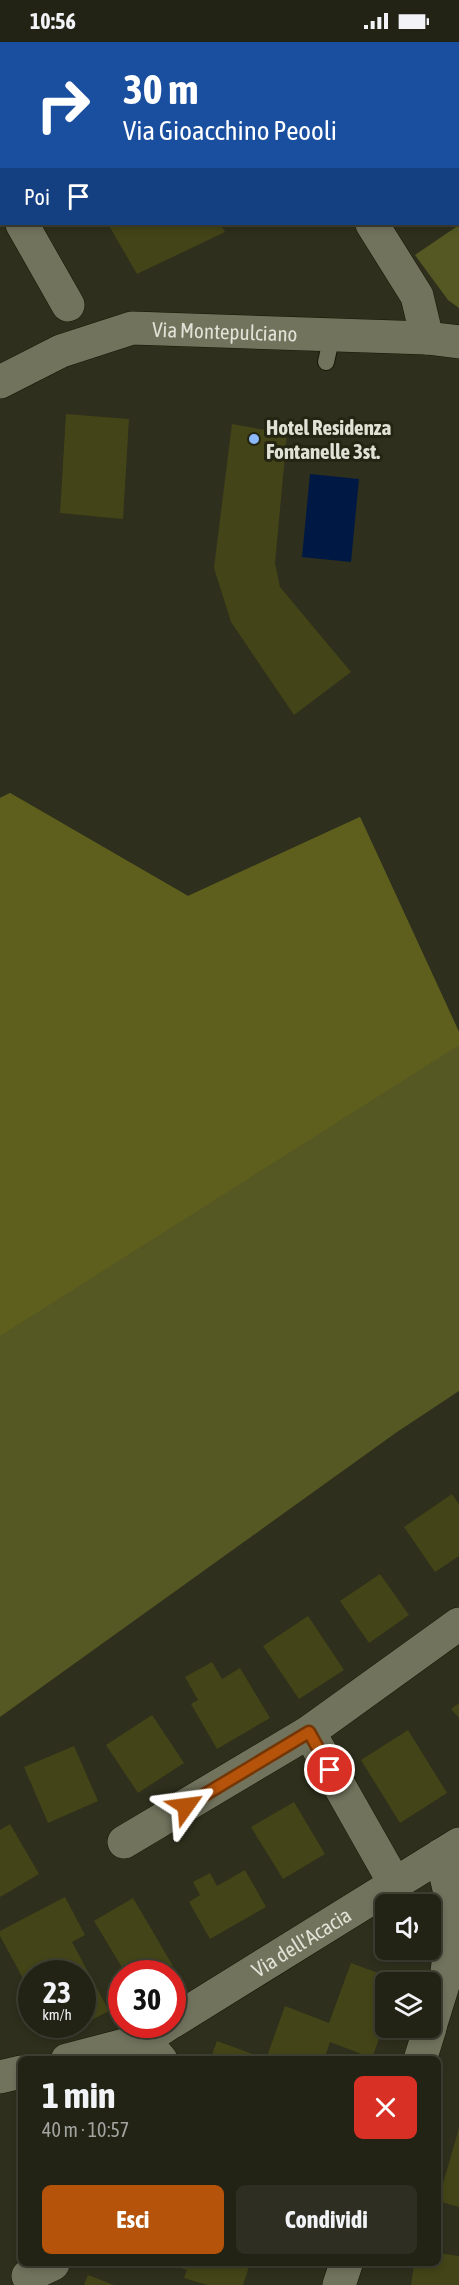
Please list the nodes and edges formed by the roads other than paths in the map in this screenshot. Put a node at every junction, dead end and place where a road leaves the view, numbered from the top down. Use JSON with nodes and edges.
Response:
{"nodes":[{"id":1,"x":23,"y":225,"type":"edge"},
{"id":2,"x":373,"y":225,"type":"edge"},
{"id":3,"x":68,"y":305,"type":"dead end"},
{"id":4,"x":427,"y":338,"type":"junction"},
{"id":5,"x":459,"y":342,"type":"edge"},
{"id":6,"x":0,"y":382,"type":"edge"},
{"id":7,"x":459,"y":1624,"type":"edge"},
{"id":8,"x":309,"y":1732,"type":"junction"},
{"id":9,"x":124,"y":1842,"type":"dead end"},
{"id":10,"x":450,"y":1849,"type":"edge"},
{"id":11,"x":395,"y":1884,"type":"junction"},
{"id":12,"x":441,"y":1992,"type":"edge"},
{"id":13,"x":186,"y":2013,"type":"edge"},
{"id":14,"x":427,"y":2038,"type":"edge"},
{"id":15,"x":157,"y":2041,"type":"edge"},
{"id":16,"x":86,"y":2056,"type":"edge"},
{"id":17,"x":421,"y":2056,"type":"edge"},
{"id":18,"x":18,"y":2073,"type":"edge"},
{"id":19,"x":0,"y":2077,"type":"edge"},
{"id":20,"x":345,"y":2266,"type":"edge"},
{"id":21,"x":339,"y":2285,"type":"edge"}],
"edges":[{"from":1,"to":3,"type":"street"},
{"from":2,"to":4,"type":"street"},
{"from":4,"to":5,"type":"street","name":"Via Montepulciano"},
{"from":4,"to":6,"type":"street","name":"Via Montepulciano"},
{"from":7,"to":8,"type":"street"},
{"from":8,"to":9,"type":"street"},
{"from":8,"to":11,"type":"street"},
{"from":10,"to":11,"type":"street","name":"Via dell'Acacia"},
{"from":10,"to":12,"type":"street"},
{"from":11,"to":13,"type":"street","name":"Via dell'Acacia"},
{"from":14,"to":17,"type":"street"},
{"from":15,"to":16,"type":"street"},
{"from":18,"to":19,"type":"street"},
{"from":20,"to":21,"type":"street"}]}
